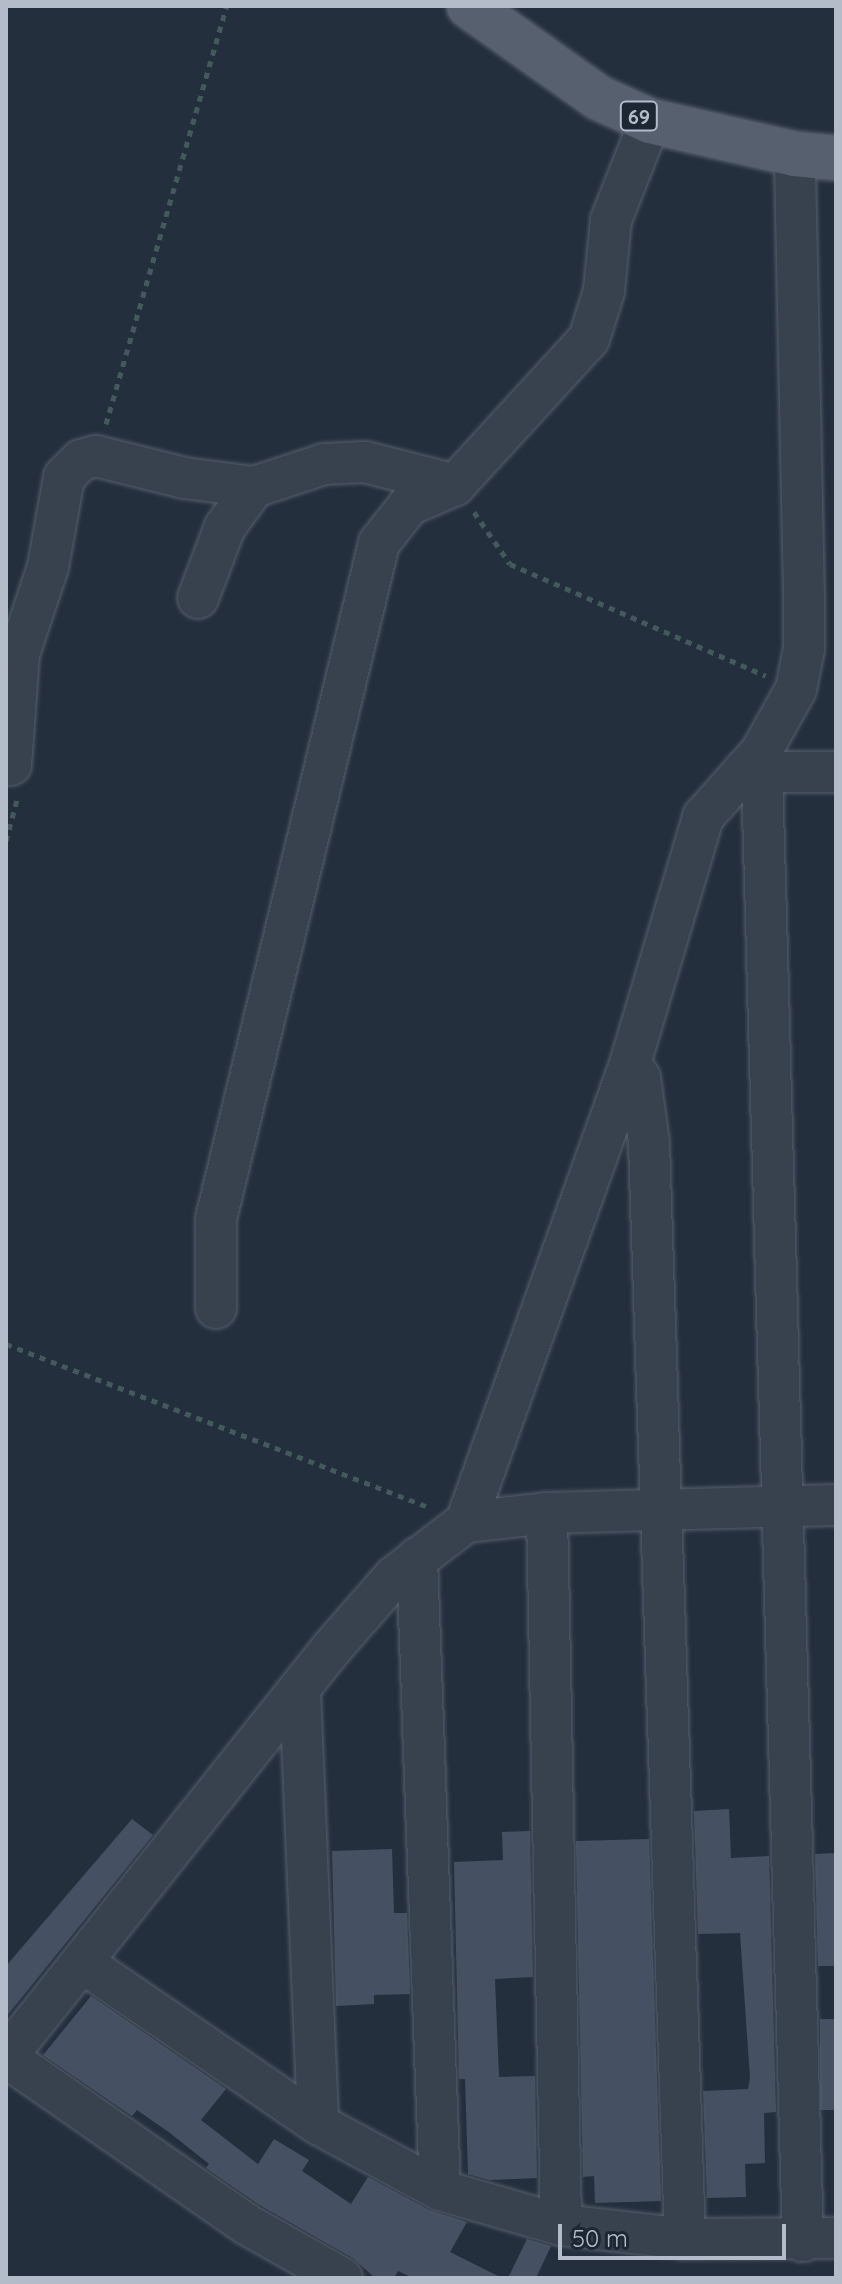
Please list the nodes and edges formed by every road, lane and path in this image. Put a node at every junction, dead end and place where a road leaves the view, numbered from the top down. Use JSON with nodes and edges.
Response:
{"nodes":[{"id":1,"x":469,"y":6,"type":"edge"},
{"id":2,"x":650,"y":121,"type":"junction"},
{"id":3,"x":815,"y":156,"type":"edge"},
{"id":4,"x":455,"y":485,"type":"junction"},
{"id":5,"x":254,"y":487,"type":"junction"},
{"id":6,"x":820,"y":596,"type":"edge"},
{"id":7,"x":198,"y":598,"type":"dead end"},
{"id":8,"x":796,"y":689,"type":"junction"},
{"id":9,"x":11,"y":765,"type":"dead end"},
{"id":10,"x":836,"y":772,"type":"edge"},
{"id":11,"x":753,"y":773,"type":"junction"},
{"id":12,"x":630,"y":1064,"type":"junction"},
{"id":13,"x":216,"y":1308,"type":"dead end"},
{"id":14,"x":6,"y":1344,"type":"edge"},
{"id":15,"x":836,"y":1505,"type":"edge"},
{"id":16,"x":784,"y":1506,"type":"junction"},
{"id":17,"x":658,"y":1510,"type":"junction"},
{"id":18,"x":547,"y":1513,"type":"junction"},
{"id":19,"x":466,"y":1522,"type":"junction"},
{"id":20,"x":417,"y":1558,"type":"junction"},
{"id":21,"x":300,"y":1690,"type":"junction"},
{"id":22,"x":83,"y":1963,"type":"junction"},
{"id":23,"x":6,"y":2057,"type":"edge"},
{"id":24,"x":318,"y":2124,"type":"junction"},
{"id":25,"x":440,"y":2190,"type":"junction"},
{"id":26,"x":561,"y":2225,"type":"junction"},
{"id":27,"x":685,"y":2239,"type":"junction"},
{"id":28,"x":819,"y":2240,"type":"edge"},
{"id":29,"x":342,"y":2278,"type":"edge"}],
"edges":[{"from":1,"to":2,"type":"main road","number":"69"},
{"from":2,"to":3,"type":"main road","number":"69"},
{"from":2,"to":4,"type":"street"},
{"from":3,"to":6,"type":"street"},
{"from":4,"to":5,"type":"street"},
{"from":4,"to":8,"type":"path"},
{"from":4,"to":13,"type":"street"},
{"from":5,"to":7,"type":"street"},
{"from":5,"to":9,"type":"street"},
{"from":6,"to":8,"type":"street"},
{"from":8,"to":11,"type":"street"},
{"from":10,"to":11,"type":"street"},
{"from":11,"to":12,"type":"street"},
{"from":11,"to":16,"type":"street"},
{"from":12,"to":17,"type":"street"},
{"from":12,"to":19,"type":"street"},
{"from":14,"to":19,"type":"path"},
{"from":15,"to":16,"type":"street"},
{"from":16,"to":17,"type":"street"},
{"from":16,"to":28,"type":"street"},
{"from":17,"to":18,"type":"street"},
{"from":17,"to":27,"type":"street"},
{"from":18,"to":19,"type":"street"},
{"from":18,"to":26,"type":"street"},
{"from":19,"to":20,"type":"street"},
{"from":20,"to":21,"type":"street"},
{"from":20,"to":25,"type":"street"},
{"from":21,"to":22,"type":"street"},
{"from":21,"to":24,"type":"street"},
{"from":22,"to":23,"type":"street"},
{"from":22,"to":24,"type":"street"},
{"from":23,"to":29,"type":"street"},
{"from":24,"to":25,"type":"street"},
{"from":25,"to":26,"type":"street"},
{"from":26,"to":27,"type":"street"},
{"from":27,"to":28,"type":"street"}]}
